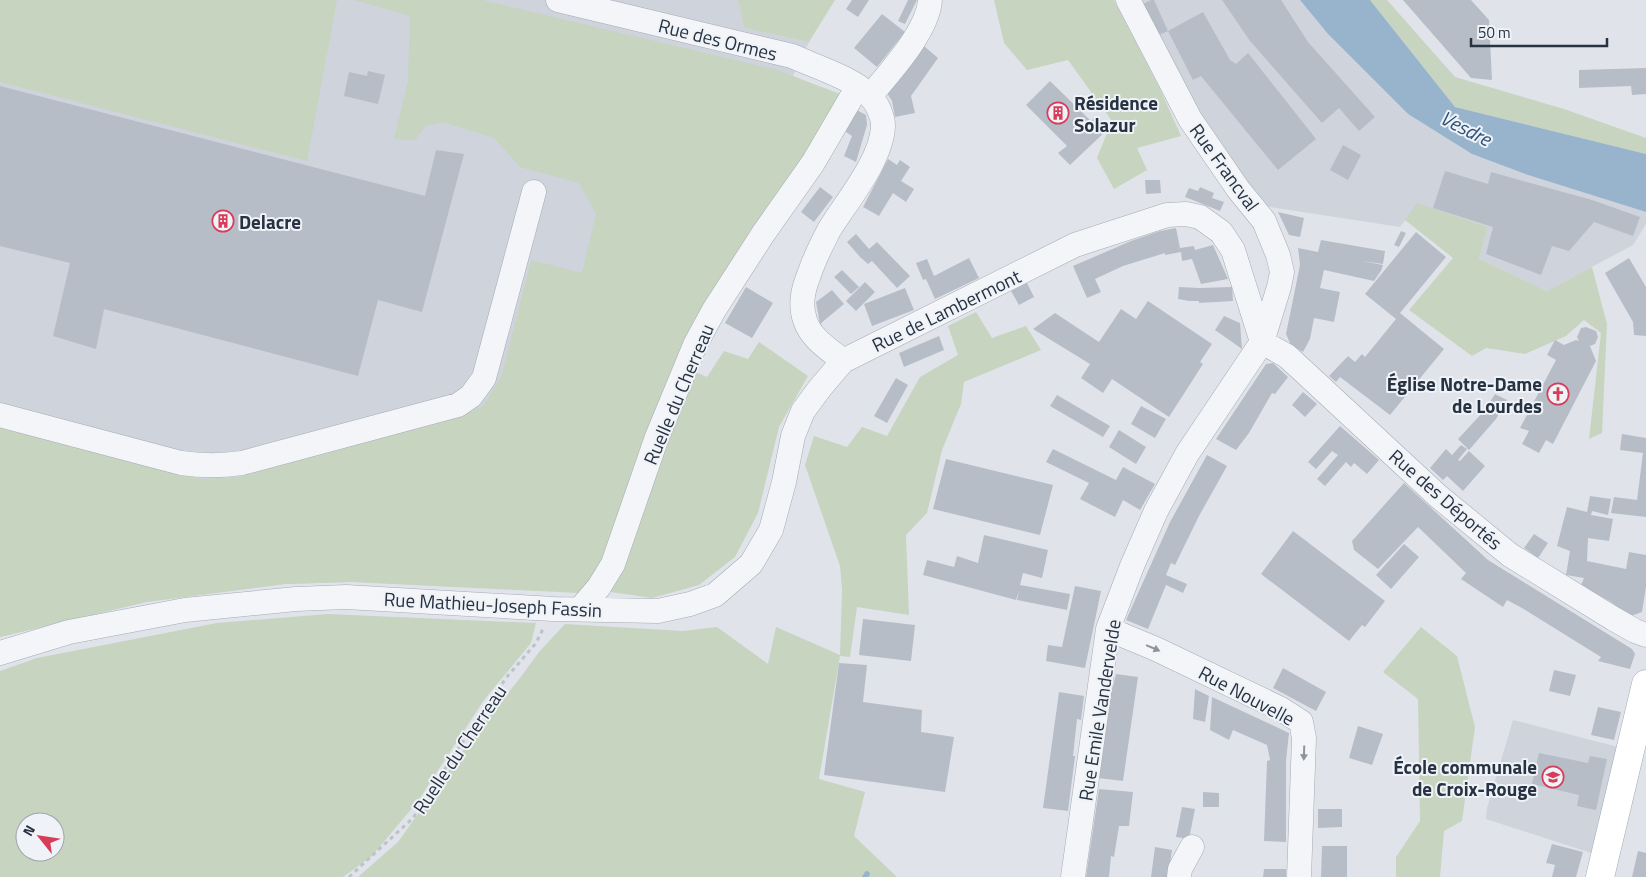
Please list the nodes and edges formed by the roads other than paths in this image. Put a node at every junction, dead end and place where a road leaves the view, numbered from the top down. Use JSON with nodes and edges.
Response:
{"nodes":[{"id":1,"x":558,"y":0,"type":"edge"},
{"id":2,"x":930,"y":0,"type":"edge"},
{"id":3,"x":1128,"y":0,"type":"edge"},
{"id":4,"x":864,"y":91,"type":"junction"},
{"id":5,"x":534,"y":192,"type":"dead end"},
{"id":6,"x":1262,"y":342,"type":"junction"},
{"id":7,"x":843,"y":361,"type":"junction"},
{"id":8,"x":0,"y":415,"type":"edge"},
{"id":9,"x":580,"y":609,"type":"junction"},
{"id":10,"x":1108,"y":629,"type":"junction"},
{"id":11,"x":1646,"y":635,"type":"edge"},
{"id":12,"x":0,"y":653,"type":"edge"},
{"id":13,"x":1646,"y":684,"type":"edge"},
{"id":14,"x":1192,"y":847,"type":"dead end"},
{"id":15,"x":1073,"y":877,"type":"edge"},
{"id":16,"x":1179,"y":877,"type":"edge"},
{"id":17,"x":1299,"y":877,"type":"edge"},
{"id":18,"x":1600,"y":877,"type":"edge"}],
"edges":[{"from":1,"to":4,"type":"street","name":"Rue des Ormes"},
{"from":2,"to":4,"type":"street","name":"Ruelle du Cherreau"},
{"from":3,"to":6,"type":"street","name":"Rue Francval"},
{"from":4,"to":7,"type":"street"},
{"from":4,"to":9,"type":"street","name":"Ruelle du Cherreau"},
{"from":5,"to":8,"type":"street"},
{"from":6,"to":7,"type":"street","name":"Rue de Lambermont"},
{"from":6,"to":10,"type":"street","name":"Rue Emile Vandervelde"},
{"from":6,"to":11,"type":"street","name":"Rue des Déportés"},
{"from":7,"to":9,"type":"street","name":"Rue Mathieu-Joseph Fassin"},
{"from":9,"to":12,"type":"street","name":"Rue Mathieu-Joseph Fassin"},
{"from":10,"to":15,"type":"street","name":"Rue Emile Vandervelde"},
{"from":10,"to":17,"type":"street","name":"Rue Nouvelle","one_way":true},
{"from":13,"to":18,"type":"main road"},
{"from":14,"to":16,"type":"street"}]}
